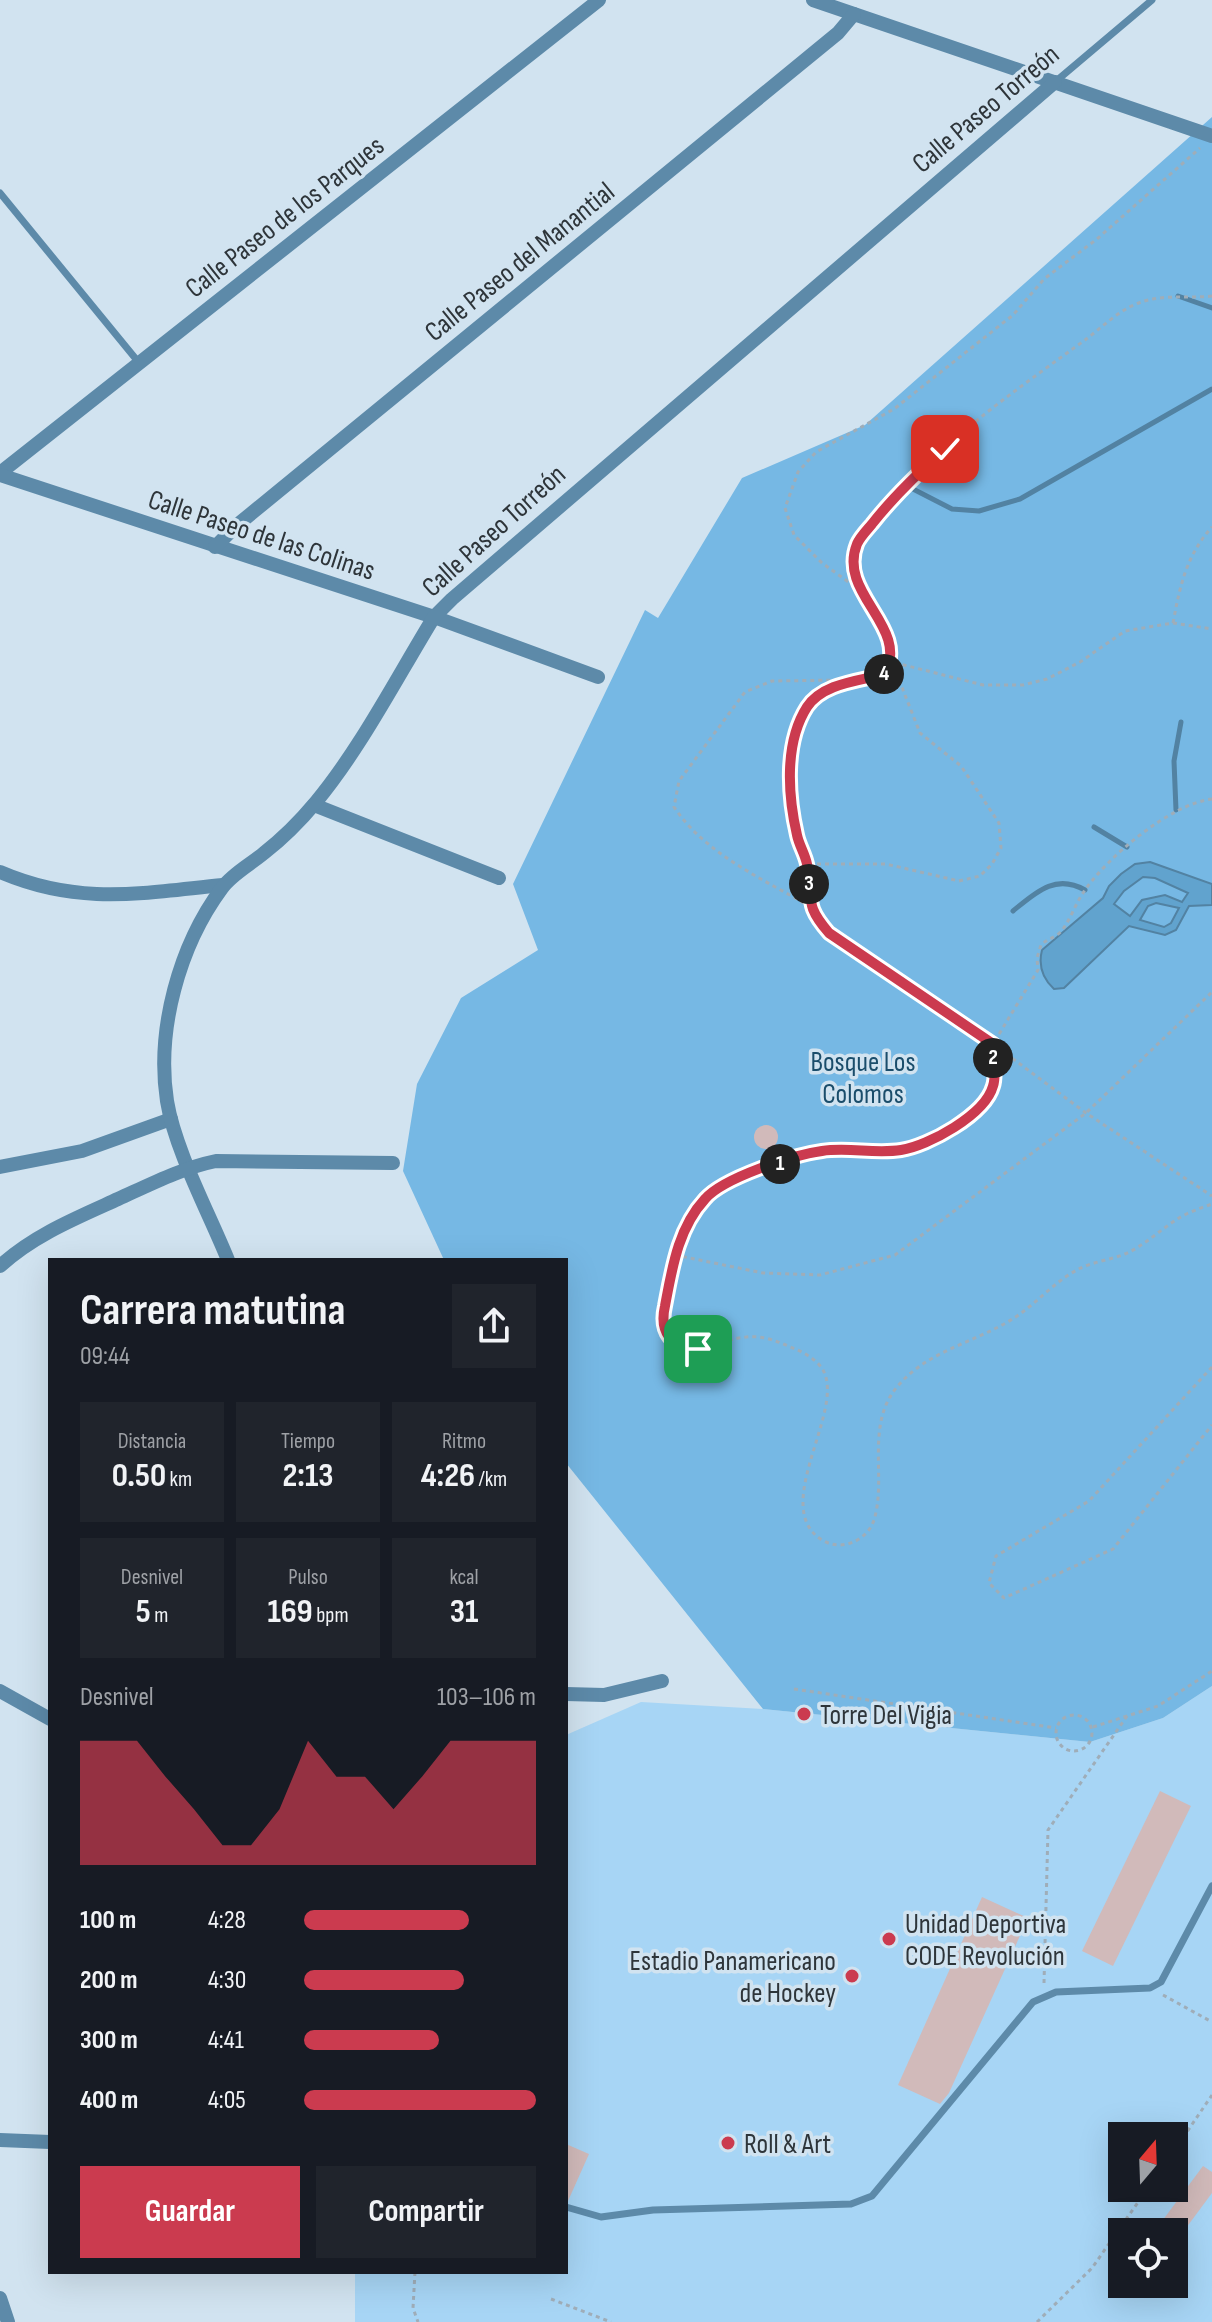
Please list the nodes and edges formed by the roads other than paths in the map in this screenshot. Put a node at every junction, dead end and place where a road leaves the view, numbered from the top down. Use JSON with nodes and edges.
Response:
{"nodes":[{"id":1,"x":599,"y":0,"type":"edge"},
{"id":2,"x":813,"y":0,"type":"edge"},
{"id":3,"x":1152,"y":0,"type":"edge"},
{"id":4,"x":854,"y":14,"type":"junction"},
{"id":5,"x":1055,"y":82,"type":"junction"},
{"id":6,"x":1212,"y":136,"type":"edge"},
{"id":7,"x":0,"y":193,"type":"edge"},
{"id":8,"x":140,"y":364,"type":"junction"},
{"id":9,"x":0,"y":474,"type":"edge"},
{"id":10,"x":215,"y":547,"type":"junction"},
{"id":11,"x":434,"y":617,"type":"junction"},
{"id":12,"x":598,"y":677,"type":"dead end"},
{"id":13,"x":314,"y":805,"type":"junction"},
{"id":14,"x":0,"y":872,"type":"edge"},
{"id":15,"x":499,"y":878,"type":"dead end"},
{"id":16,"x":223,"y":885,"type":"junction"},
{"id":17,"x":171,"y":1119,"type":"junction"},
{"id":18,"x":4,"y":1162,"type":"edge"},
{"id":19,"x":393,"y":1163,"type":"dead end"},
{"id":20,"x":189,"y":1166,"type":"junction"},
{"id":21,"x":227,"y":1258,"type":"edge"},
{"id":22,"x":0,"y":1266,"type":"edge"},
{"id":23,"x":662,"y":1681,"type":"dead end"},
{"id":24,"x":0,"y":1691,"type":"edge"},
{"id":25,"x":568,"y":1694,"type":"edge"},
{"id":26,"x":48,"y":1718,"type":"edge"},
{"id":27,"x":1212,"y":1886,"type":"edge"},
{"id":28,"x":0,"y":2140,"type":"edge"},
{"id":29,"x":48,"y":2142,"type":"edge"},
{"id":30,"x":568,"y":2208,"type":"edge"},
{"id":31,"x":0,"y":2300,"type":"edge"},
{"id":32,"x":8,"y":2322,"type":"edge"}],
"edges":[{"from":1,"to":8,"type":"street","name":"Calle Paseo de los Parques"},
{"from":2,"to":4,"type":"street"},
{"from":3,"to":5,"type":"lane","name":"Calle Paseo Torreón"},
{"from":4,"to":5,"type":"street"},
{"from":4,"to":10,"type":"street","name":"Calle Paseo del Manantial"},
{"from":5,"to":6,"type":"street"},
{"from":5,"to":11,"type":"street","name":"Calle Paseo Torreón"},
{"from":7,"to":8,"type":"lane"},
{"from":8,"to":9,"type":"street","name":"Calle Paseo de los Parques"},
{"from":9,"to":10,"type":"street","name":"Calle Paseo de las Colinas"},
{"from":10,"to":11,"type":"street","name":"Calle Paseo de las Colinas"},
{"from":11,"to":12,"type":"street","name":"Calle Paseo de las Colinas"},
{"from":11,"to":13,"type":"street","name":"Calle Paseo Torreón"},
{"from":13,"to":15,"type":"street"},
{"from":13,"to":16,"type":"street","name":"Calle Paseo Torreón"},
{"from":14,"to":16,"type":"street"},
{"from":16,"to":17,"type":"street","name":"Calle Paseo Torreón"},
{"from":17,"to":18,"type":"street"},
{"from":17,"to":20,"type":"street","name":"Calle Paseo Torreón"},
{"from":19,"to":20,"type":"street"},
{"from":20,"to":21,"type":"street","name":"Calle Paseo Torreón"},
{"from":20,"to":22,"type":"street"},
{"from":23,"to":25,"type":"street"},
{"from":24,"to":26,"type":"street"},
{"from":27,"to":30,"type":"lane"},
{"from":28,"to":29,"type":"street"},
{"from":31,"to":32,"type":"street"}]}
